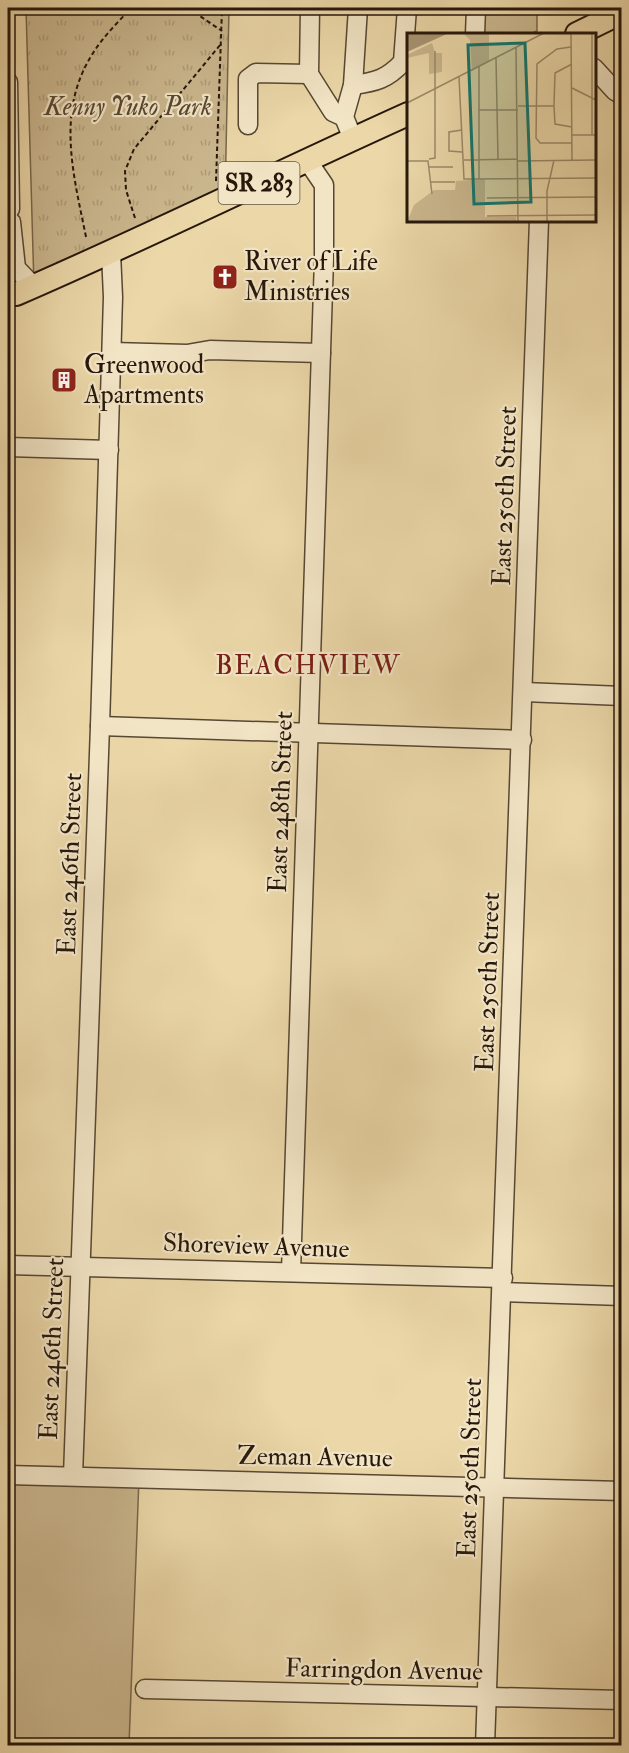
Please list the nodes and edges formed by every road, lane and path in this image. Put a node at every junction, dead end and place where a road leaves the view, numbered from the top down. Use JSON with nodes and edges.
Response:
{"nodes":[{"id":1,"x":131,"y":8,"type":"edge"},
{"id":2,"x":188,"y":8,"type":"edge"},
{"id":3,"x":222,"y":8,"type":"edge"},
{"id":4,"x":310,"y":8,"type":"edge"},
{"id":5,"x":358,"y":8,"type":"edge"},
{"id":6,"x":406,"y":8,"type":"edge"},
{"id":7,"x":476,"y":8,"type":"edge"},
{"id":8,"x":618,"y":19,"type":"edge"},
{"id":9,"x":222,"y":31,"type":"junction"},
{"id":10,"x":475,"y":33,"type":"edge"},
{"id":11,"x":580,"y":33,"type":"edge"},
{"id":12,"x":221,"y":44,"type":"junction"},
{"id":13,"x":596,"y":70,"type":"edge"},
{"id":14,"x":309,"y":74,"type":"junction"},
{"id":15,"x":8,"y":82,"type":"edge"},
{"id":16,"x":353,"y":85,"type":"junction"},
{"id":17,"x":621,"y":95,"type":"edge"},
{"id":18,"x":407,"y":114,"type":"edge"},
{"id":19,"x":344,"y":117,"type":"junction"},
{"id":20,"x":248,"y":125,"type":"dead end"},
{"id":21,"x":353,"y":139,"type":"junction"},
{"id":22,"x":308,"y":160,"type":"junction"},
{"id":23,"x":216,"y":181,"type":"dead end"},
{"id":24,"x":135,"y":218,"type":"dead end"},
{"id":25,"x":539,"y":222,"type":"edge"},
{"id":26,"x":86,"y":237,"type":"dead end"},
{"id":27,"x":111,"y":253,"type":"junction"},
{"id":28,"x":16,"y":295,"type":"edge"},
{"id":29,"x":112,"y":352,"type":"junction"},
{"id":30,"x":321,"y":353,"type":"junction"},
{"id":31,"x":8,"y":447,"type":"edge"},
{"id":32,"x":109,"y":450,"type":"junction"},
{"id":33,"x":524,"y":692,"type":"junction"},
{"id":34,"x":621,"y":696,"type":"edge"},
{"id":35,"x":100,"y":726,"type":"junction"},
{"id":36,"x":309,"y":733,"type":"junction"},
{"id":37,"x":522,"y":740,"type":"junction"},
{"id":38,"x":8,"y":1265,"type":"edge"},
{"id":39,"x":81,"y":1266,"type":"junction"},
{"id":40,"x":291,"y":1272,"type":"junction"},
{"id":41,"x":503,"y":1285,"type":"junction"},
{"id":42,"x":621,"y":1296,"type":"edge"},
{"id":43,"x":8,"y":1475,"type":"edge"},
{"id":44,"x":73,"y":1476,"type":"junction"},
{"id":45,"x":495,"y":1487,"type":"junction"},
{"id":46,"x":621,"y":1491,"type":"edge"},
{"id":47,"x":145,"y":1689,"type":"dead end"},
{"id":48,"x":487,"y":1698,"type":"junction"},
{"id":49,"x":621,"y":1700,"type":"edge"},
{"id":50,"x":486,"y":1746,"type":"edge"}],
"edges":[{"from":1,"to":26,"type":"path"},
{"from":2,"to":9,"type":"path"},
{"from":3,"to":9,"type":"path"},
{"from":4,"to":14,"type":"street"},
{"from":5,"to":16,"type":"street"},
{"from":6,"to":16,"type":"street"},
{"from":7,"to":10,"type":"street"},
{"from":8,"to":11,"type":"main road"},
{"from":9,"to":12,"type":"path"},
{"from":12,"to":23,"type":"path"},
{"from":12,"to":24,"type":"path"},
{"from":13,"to":17,"type":"street"},
{"from":14,"to":19,"type":"street"},
{"from":14,"to":20,"type":"street"},
{"from":15,"to":28,"type":"street"},
{"from":16,"to":19,"type":"street"},
{"from":18,"to":21,"type":"main road","number":"SR 283"},
{"from":19,"to":21,"type":"street"},
{"from":21,"to":22,"type":"main road","number":"SR 283"},
{"from":22,"to":27,"type":"main road","number":"SR 283"},
{"from":22,"to":30,"type":"street","name":"East 248th Street"},
{"from":25,"to":33,"type":"street","name":"East 250th Street"},
{"from":27,"to":28,"type":"main road","number":"SR 283"},
{"from":27,"to":29,"type":"street","name":"East 246th Street"},
{"from":29,"to":30,"type":"street"},
{"from":29,"to":32,"type":"street","name":"East 246th Street"},
{"from":30,"to":36,"type":"street","name":"East 248th Street"},
{"from":31,"to":32,"type":"street"},
{"from":32,"to":35,"type":"street","name":"East 246th Street"},
{"from":33,"to":34,"type":"street"},
{"from":33,"to":37,"type":"street","name":"East 250th Street"},
{"from":35,"to":36,"type":"street"},
{"from":35,"to":39,"type":"street","name":"East 246th Street"},
{"from":36,"to":37,"type":"street"},
{"from":36,"to":40,"type":"street","name":"East 248th Street"},
{"from":37,"to":41,"type":"street","name":"East 250th Street"},
{"from":38,"to":39,"type":"street","name":"Shoreview Avenue"},
{"from":39,"to":40,"type":"street","name":"Shoreview Avenue"},
{"from":39,"to":44,"type":"street","name":"East 246th Street"},
{"from":40,"to":41,"type":"street","name":"Shoreview Avenue"},
{"from":41,"to":42,"type":"street","name":"Shoreview Avenue"},
{"from":41,"to":45,"type":"street","name":"East 250th Street"},
{"from":43,"to":44,"type":"street","name":"Zeman Avenue"},
{"from":44,"to":45,"type":"street","name":"Zeman Avenue"},
{"from":45,"to":46,"type":"street","name":"Zeman Avenue"},
{"from":45,"to":48,"type":"street","name":"East 250th Street"},
{"from":47,"to":48,"type":"street","name":"Farringdon Avenue"},
{"from":48,"to":49,"type":"street","name":"Farringdon Avenue"},
{"from":48,"to":50,"type":"street","name":"East 250th Street"}]}
